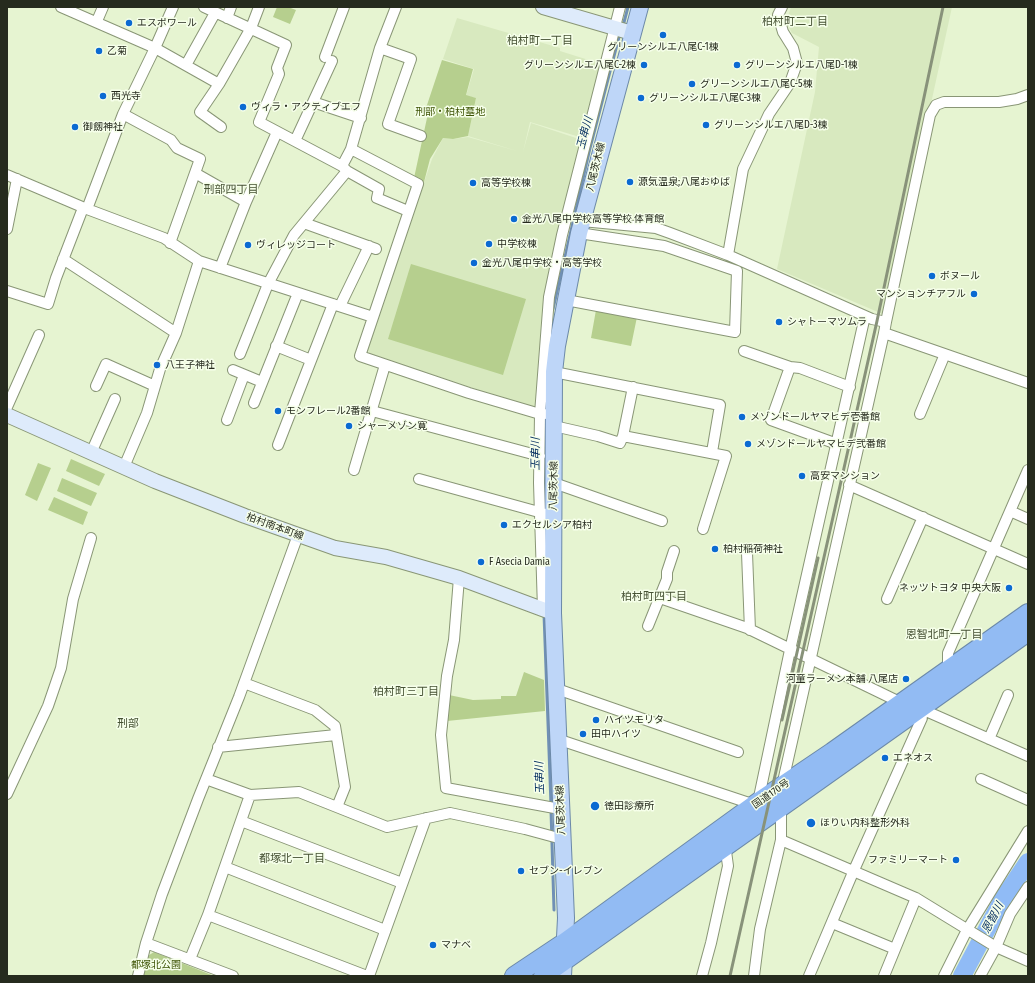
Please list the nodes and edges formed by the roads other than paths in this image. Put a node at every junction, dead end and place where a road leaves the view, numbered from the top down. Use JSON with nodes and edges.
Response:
{"nodes":[{"id":1,"x":61,"y":7,"type":"edge"},
{"id":2,"x":103,"y":7,"type":"edge"},
{"id":3,"x":173,"y":7,"type":"edge"},
{"id":4,"x":231,"y":7,"type":"edge"},
{"id":5,"x":259,"y":7,"type":"edge"},
{"id":6,"x":344,"y":7,"type":"edge"},
{"id":7,"x":396,"y":7,"type":"edge"},
{"id":8,"x":542,"y":7,"type":"edge"},
{"id":9,"x":620,"y":7,"type":"edge"},
{"id":10,"x":640,"y":7,"type":"edge"},
{"id":11,"x":782,"y":7,"type":"edge"},
{"id":12,"x":208,"y":9,"type":"edge"},
{"id":13,"x":227,"y":18,"type":"junction"},
{"id":14,"x":97,"y":21,"type":"junction"},
{"id":15,"x":251,"y":28,"type":"junction"},
{"id":16,"x":623,"y":31,"type":"junction"},
{"id":17,"x":155,"y":48,"type":"junction"},
{"id":18,"x":380,"y":48,"type":"junction"},
{"id":19,"x":186,"y":65,"type":"junction"},
{"id":20,"x":220,"y":84,"type":"junction"},
{"id":21,"x":1028,"y":95,"type":"edge"},
{"id":22,"x":313,"y":102,"type":"junction"},
{"id":23,"x":123,"y":114,"type":"junction"},
{"id":24,"x":361,"y":118,"type":"junction"},
{"id":25,"x":221,"y":127,"type":"dead end"},
{"id":26,"x":277,"y":132,"type":"junction"},
{"id":27,"x":421,"y":136,"type":"dead end"},
{"id":28,"x":295,"y":141,"type":"junction"},
{"id":29,"x":351,"y":149,"type":"junction"},
{"id":30,"x":344,"y":169,"type":"junction"},
{"id":31,"x":195,"y":173,"type":"junction"},
{"id":32,"x":7,"y":175,"type":"edge"},
{"id":33,"x":17,"y":179,"type":"junction"},
{"id":34,"x":246,"y":202,"type":"junction"},
{"id":35,"x":85,"y":208,"type":"junction"},
{"id":36,"x":408,"y":211,"type":"junction"},
{"id":37,"x":304,"y":223,"type":"junction"},
{"id":38,"x":580,"y":227,"type":"junction"},
{"id":39,"x":7,"y":229,"type":"edge"},
{"id":40,"x":170,"y":244,"type":"junction"},
{"id":41,"x":728,"y":255,"type":"junction"},
{"id":42,"x":63,"y":260,"type":"junction"},
{"id":43,"x":199,"y":261,"type":"junction"},
{"id":44,"x":220,"y":268,"type":"junction"},
{"id":45,"x":268,"y":284,"type":"junction"},
{"id":46,"x":7,"y":291,"type":"edge"},
{"id":47,"x":298,"y":293,"type":"junction"},
{"id":48,"x":566,"y":300,"type":"junction"},
{"id":49,"x":336,"y":305,"type":"junction"},
{"id":50,"x":373,"y":316,"type":"junction"},
{"id":51,"x":865,"y":316,"type":"junction"},
{"id":52,"x":886,"y":322,"type":"junction"},
{"id":53,"x":176,"y":333,"type":"junction"},
{"id":54,"x":884,"y":333,"type":"junction"},
{"id":55,"x":39,"y":335,"type":"dead end"},
{"id":56,"x":276,"y":346,"type":"junction"},
{"id":57,"x":744,"y":351,"type":"dead end"},
{"id":58,"x":240,"y":354,"type":"dead end"},
{"id":59,"x":945,"y":354,"type":"junction"},
{"id":60,"x":311,"y":360,"type":"junction"},
{"id":61,"x":385,"y":365,"type":"junction"},
{"id":62,"x":790,"y":367,"type":"junction"},
{"id":63,"x":233,"y":370,"type":"dead end"},
{"id":64,"x":554,"y":372,"type":"junction"},
{"id":65,"x":244,"y":375,"type":"junction"},
{"id":66,"x":1027,"y":380,"type":"edge"},
{"id":67,"x":262,"y":382,"type":"junction"},
{"id":68,"x":96,"y":386,"type":"dead end"},
{"id":69,"x":155,"y":386,"type":"junction"},
{"id":70,"x":850,"y":387,"type":"junction"},
{"id":71,"x":633,"y":388,"type":"junction"},
{"id":72,"x":115,"y":399,"type":"dead end"},
{"id":73,"x":254,"y":403,"type":"dead end"},
{"id":74,"x":7,"y":407,"type":"edge"},
{"id":75,"x":372,"y":411,"type":"junction"},
{"id":76,"x":7,"y":414,"type":"edge"},
{"id":77,"x":920,"y":414,"type":"dead end"},
{"id":78,"x":548,"y":416,"type":"junction"},
{"id":79,"x":226,"y":420,"type":"dead end"},
{"id":80,"x":623,"y":436,"type":"junction"},
{"id":81,"x":837,"y":444,"type":"junction"},
{"id":82,"x":278,"y":445,"type":"dead end"},
{"id":83,"x":712,"y":452,"type":"junction"},
{"id":84,"x":91,"y":453,"type":"junction"},
{"id":85,"x":540,"y":456,"type":"junction"},
{"id":86,"x":124,"y":467,"type":"junction"},
{"id":87,"x":354,"y":470,"type":"dead end"},
{"id":88,"x":1027,"y":475,"type":"edge"},
{"id":89,"x":419,"y":479,"type":"dead end"},
{"id":90,"x":554,"y":483,"type":"junction"},
{"id":91,"x":849,"y":485,"type":"junction"},
{"id":92,"x":1010,"y":511,"type":"junction"},
{"id":93,"x":546,"y":514,"type":"junction"},
{"id":94,"x":923,"y":517,"type":"junction"},
{"id":95,"x":1028,"y":520,"type":"edge"},
{"id":96,"x":662,"y":522,"type":"dead end"},
{"id":97,"x":703,"y":529,"type":"dead end"},
{"id":98,"x":298,"y":535,"type":"junction"},
{"id":99,"x":91,"y":538,"type":"dead end"},
{"id":100,"x":994,"y":548,"type":"junction"},
{"id":101,"x":674,"y":551,"type":"dead end"},
{"id":102,"x":747,"y":553,"type":"dead end"},
{"id":103,"x":1028,"y":564,"type":"edge"},
{"id":104,"x":459,"y":578,"type":"junction"},
{"id":105,"x":660,"y":598,"type":"junction"},
{"id":106,"x":887,"y":599,"type":"dead end"},
{"id":107,"x":548,"y":611,"type":"junction"},
{"id":108,"x":1028,"y":613,"type":"edge"},
{"id":109,"x":648,"y":626,"type":"dead end"},
{"id":110,"x":750,"y":630,"type":"junction"},
{"id":111,"x":1028,"y":632,"type":"edge"},
{"id":112,"x":790,"y":650,"type":"junction"},
{"id":113,"x":810,"y":660,"type":"junction"},
{"id":114,"x":948,"y":670,"type":"junction"},
{"id":115,"x":244,"y":683,"type":"junction"},
{"id":116,"x":557,"y":689,"type":"junction"},
{"id":117,"x":1008,"y":695,"type":"dead end"},
{"id":118,"x":912,"y":707,"type":"junction"},
{"id":119,"x":336,"y":735,"type":"junction"},
{"id":120,"x":989,"y":739,"type":"junction"},
{"id":121,"x":560,"y":740,"type":"junction"},
{"id":122,"x":218,"y":747,"type":"junction"},
{"id":123,"x":738,"y":752,"type":"dead end"},
{"id":124,"x":1028,"y":756,"type":"edge"},
{"id":125,"x":206,"y":779,"type":"junction"},
{"id":126,"x":981,"y":779,"type":"dead end"},
{"id":127,"x":782,"y":786,"type":"junction"},
{"id":128,"x":7,"y":794,"type":"edge"},
{"id":129,"x":250,"y":795,"type":"junction"},
{"id":130,"x":1028,"y":800,"type":"edge"},
{"id":131,"x":757,"y":804,"type":"junction"},
{"id":132,"x":781,"y":806,"type":"junction"},
{"id":133,"x":337,"y":807,"type":"junction"},
{"id":134,"x":560,"y":809,"type":"junction"},
{"id":135,"x":426,"y":818,"type":"junction"},
{"id":136,"x":241,"y":821,"type":"junction"},
{"id":137,"x":1028,"y":831,"type":"edge"},
{"id":138,"x":562,"y":839,"type":"junction"},
{"id":139,"x":722,"y":839,"type":"junction"},
{"id":140,"x":781,"y":840,"type":"junction"},
{"id":141,"x":225,"y":867,"type":"junction"},
{"id":142,"x":854,"y":870,"type":"junction"},
{"id":143,"x":402,"y":883,"type":"junction"},
{"id":144,"x":1028,"y":887,"type":"edge"},
{"id":145,"x":916,"y":898,"type":"junction"},
{"id":146,"x":208,"y":915,"type":"junction"},
{"id":147,"x":832,"y":923,"type":"junction"},
{"id":148,"x":386,"y":930,"type":"junction"},
{"id":149,"x":968,"y":931,"type":"junction"},
{"id":150,"x":565,"y":942,"type":"junction"},
{"id":151,"x":146,"y":943,"type":"junction"},
{"id":152,"x":995,"y":946,"type":"junction"},
{"id":153,"x":895,"y":949,"type":"junction"},
{"id":154,"x":190,"y":959,"type":"junction"},
{"id":155,"x":1028,"y":961,"type":"edge"},
{"id":156,"x":563,"y":969,"type":"edge"},
{"id":157,"x":138,"y":976,"type":"edge"},
{"id":158,"x":233,"y":976,"type":"edge"},
{"id":159,"x":368,"y":976,"type":"edge"},
{"id":160,"x":514,"y":976,"type":"edge"},
{"id":161,"x":543,"y":976,"type":"edge"},
{"id":162,"x":702,"y":976,"type":"edge"},
{"id":163,"x":754,"y":976,"type":"edge"},
{"id":164,"x":809,"y":976,"type":"edge"},
{"id":165,"x":884,"y":976,"type":"edge"},
{"id":166,"x":944,"y":976,"type":"edge"},
{"id":167,"x":980,"y":976,"type":"edge"}],
"edges":[{"from":1,"to":14,"type":"street"},
{"from":2,"to":14,"type":"street"},
{"from":3,"to":17,"type":"street"},
{"from":4,"to":13,"type":"street"},
{"from":5,"to":15,"type":"street"},
{"from":6,"to":22,"type":"street"},
{"from":7,"to":18,"type":"street"},
{"from":8,"to":16,"type":"main road"},
{"from":9,"to":16,"type":"street"},
{"from":10,"to":16,"type":"main road","name":"八尾茨木線"},
{"from":11,"to":41,"type":"street"},
{"from":12,"to":13,"type":"street"},
{"from":12,"to":19,"type":"street"},
{"from":13,"to":15,"type":"street"},
{"from":14,"to":17,"type":"street"},
{"from":15,"to":20,"type":"street"},
{"from":15,"to":26,"type":"street"},
{"from":16,"to":38,"type":"main road","name":"八尾茨木線"},
{"from":16,"to":78,"type":"street"},
{"from":17,"to":19,"type":"street"},
{"from":17,"to":23,"type":"street"},
{"from":18,"to":24,"type":"street"},
{"from":18,"to":27,"type":"street"},
{"from":19,"to":20,"type":"street"},
{"from":20,"to":25,"type":"street"},
{"from":21,"to":52,"type":"street"},
{"from":22,"to":24,"type":"street"},
{"from":22,"to":28,"type":"street"},
{"from":23,"to":31,"type":"street"},
{"from":23,"to":35,"type":"street"},
{"from":24,"to":29,"type":"street"},
{"from":26,"to":28,"type":"street"},
{"from":26,"to":34,"type":"street"},
{"from":28,"to":30,"type":"street"},
{"from":29,"to":30,"type":"street"},
{"from":29,"to":36,"type":"street"},
{"from":30,"to":36,"type":"street"},
{"from":30,"to":37,"type":"street"},
{"from":31,"to":34,"type":"street"},
{"from":31,"to":40,"type":"street"},
{"from":32,"to":33,"type":"street"},
{"from":33,"to":35,"type":"street"},
{"from":33,"to":39,"type":"street"},
{"from":34,"to":44,"type":"street"},
{"from":35,"to":40,"type":"street"},
{"from":35,"to":42,"type":"street"},
{"from":36,"to":50,"type":"street"},
{"from":37,"to":45,"type":"street"},
{"from":37,"to":49,"type":"street"},
{"from":38,"to":41,"type":"street"},
{"from":38,"to":48,"type":"main road","name":"八尾茨木線"},
{"from":38,"to":48,"type":"street"},
{"from":40,"to":43,"type":"street"},
{"from":41,"to":51,"type":"street"},
{"from":42,"to":46,"type":"street"},
{"from":42,"to":53,"type":"street"},
{"from":43,"to":44,"type":"street"},
{"from":43,"to":53,"type":"street"},
{"from":44,"to":45,"type":"street"},
{"from":45,"to":47,"type":"street"},
{"from":45,"to":58,"type":"street"},
{"from":47,"to":49,"type":"street"},
{"from":47,"to":56,"type":"street"},
{"from":48,"to":64,"type":"main road","name":"八尾茨木線"},
{"from":49,"to":50,"type":"street"},
{"from":49,"to":60,"type":"street"},
{"from":50,"to":61,"type":"street"},
{"from":51,"to":52,"type":"street"},
{"from":51,"to":70,"type":"street"},
{"from":52,"to":54,"type":"street"},
{"from":53,"to":69,"type":"street"},
{"from":54,"to":59,"type":"street"},
{"from":54,"to":91,"type":"street"},
{"from":55,"to":74,"type":"street"},
{"from":56,"to":60,"type":"street"},
{"from":56,"to":67,"type":"street"},
{"from":57,"to":62,"type":"street"},
{"from":59,"to":66,"type":"street"},
{"from":59,"to":77,"type":"street"},
{"from":60,"to":82,"type":"street"},
{"from":61,"to":75,"type":"street"},
{"from":61,"to":78,"type":"street"},
{"from":62,"to":70,"type":"street"},
{"from":62,"to":81,"type":"street"},
{"from":63,"to":65,"type":"street"},
{"from":64,"to":71,"type":"street"},
{"from":64,"to":78,"type":"main road","name":"八尾茨木線"},
{"from":65,"to":67,"type":"street"},
{"from":65,"to":79,"type":"street"},
{"from":67,"to":73,"type":"street"},
{"from":68,"to":69,"type":"street"},
{"from":69,"to":86,"type":"street"},
{"from":70,"to":81,"type":"street"},
{"from":71,"to":80,"type":"street"},
{"from":71,"to":83,"type":"street"},
{"from":72,"to":84,"type":"street"},
{"from":75,"to":85,"type":"street"},
{"from":75,"to":87,"type":"street"},
{"from":76,"to":84,"type":"main road","name":"柏村南本町線"},
{"from":78,"to":80,"type":"street"},
{"from":78,"to":85,"type":"street"},
{"from":78,"to":90,"type":"main road","name":"八尾茨木線"},
{"from":80,"to":83,"type":"street"},
{"from":81,"to":112,"type":"street"},
{"from":83,"to":97,"type":"street"},
{"from":84,"to":86,"type":"main road","name":"柏村南本町線"},
{"from":85,"to":93,"type":"street"},
{"from":86,"to":98,"type":"main road","name":"柏村南本町線"},
{"from":88,"to":92,"type":"street"},
{"from":89,"to":93,"type":"street"},
{"from":90,"to":93,"type":"main road","name":"八尾茨木線"},
{"from":90,"to":96,"type":"street"},
{"from":91,"to":94,"type":"street"},
{"from":91,"to":113,"type":"street"},
{"from":92,"to":95,"type":"street"},
{"from":92,"to":100,"type":"street"},
{"from":93,"to":107,"type":"main road","name":"八尾茨木線"},
{"from":94,"to":100,"type":"street"},
{"from":94,"to":106,"type":"street"},
{"from":98,"to":104,"type":"main road","name":"柏村南本町線"},
{"from":98,"to":115,"type":"street"},
{"from":99,"to":128,"type":"street"},
{"from":100,"to":103,"type":"street"},
{"from":100,"to":114,"type":"street"},
{"from":101,"to":105,"type":"street"},
{"from":102,"to":110,"type":"street"},
{"from":104,"to":107,"type":"main road","name":"柏村南本町線"},
{"from":104,"to":134,"type":"street"},
{"from":105,"to":109,"type":"street"},
{"from":105,"to":110,"type":"street"},
{"from":107,"to":116,"type":"main road","name":"八尾茨木線"},
{"from":108,"to":114,"type":"highway","name":"国道170号"},
{"from":110,"to":112,"type":"street"},
{"from":111,"to":118,"type":"highway","name":"国道170号"},
{"from":112,"to":113,"type":"street"},
{"from":112,"to":131,"type":"street"},
{"from":113,"to":118,"type":"street"},
{"from":113,"to":127,"type":"street"},
{"from":114,"to":118,"type":"highway","name":"国道170号"},
{"from":115,"to":119,"type":"street"},
{"from":115,"to":122,"type":"street"},
{"from":116,"to":121,"type":"main road","name":"八尾茨木線"},
{"from":116,"to":123,"type":"street"},
{"from":117,"to":120,"type":"street"},
{"from":118,"to":120,"type":"street"},
{"from":118,"to":127,"type":"highway","name":"国道170号"},
{"from":118,"to":132,"type":"highway","name":"国道170号"},
{"from":118,"to":142,"type":"street"},
{"from":119,"to":122,"type":"street"},
{"from":119,"to":133,"type":"street"},
{"from":120,"to":124,"type":"street"},
{"from":121,"to":131,"type":"street"},
{"from":121,"to":134,"type":"main road","name":"八尾茨木線"},
{"from":122,"to":125,"type":"street"},
{"from":125,"to":129,"type":"street"},
{"from":125,"to":151,"type":"street"},
{"from":126,"to":130,"type":"street"},
{"from":127,"to":131,"type":"highway","name":"国道170号"},
{"from":129,"to":133,"type":"street"},
{"from":129,"to":136,"type":"street"},
{"from":131,"to":139,"type":"highway","name":"国道170号"},
{"from":132,"to":139,"type":"highway","name":"国道170号"},
{"from":132,"to":140,"type":"street"},
{"from":133,"to":135,"type":"street"},
{"from":134,"to":138,"type":"main road","name":"八尾茨木線"},
{"from":135,"to":138,"type":"street"},
{"from":135,"to":143,"type":"street"},
{"from":136,"to":141,"type":"street"},
{"from":136,"to":143,"type":"street"},
{"from":137,"to":149,"type":"street"},
{"from":138,"to":150,"type":"main road","name":"八尾茨木線"},
{"from":139,"to":150,"type":"highway","name":"国道170号"},
{"from":139,"to":156,"type":"highway","name":"国道170号"},
{"from":139,"to":162,"type":"street"},
{"from":140,"to":142,"type":"street"},
{"from":140,"to":163,"type":"street"},
{"from":141,"to":146,"type":"street"},
{"from":141,"to":148,"type":"street"},
{"from":142,"to":145,"type":"street"},
{"from":142,"to":147,"type":"street"},
{"from":143,"to":148,"type":"street"},
{"from":144,"to":152,"type":"street"},
{"from":145,"to":149,"type":"street"},
{"from":145,"to":153,"type":"street"},
{"from":146,"to":154,"type":"street"},
{"from":146,"to":159,"type":"street"},
{"from":147,"to":153,"type":"street"},
{"from":147,"to":164,"type":"street"},
{"from":148,"to":159,"type":"street"},
{"from":149,"to":152,"type":"street"},
{"from":149,"to":166,"type":"street"},
{"from":150,"to":156,"type":"main road","name":"八尾茨木線"},
{"from":150,"to":160,"type":"highway","name":"国道170号"},
{"from":151,"to":154,"type":"street"},
{"from":151,"to":157,"type":"street"},
{"from":152,"to":155,"type":"street"},
{"from":152,"to":167,"type":"street"},
{"from":153,"to":165,"type":"street"},
{"from":154,"to":158,"type":"street"},
{"from":156,"to":161,"type":"highway","name":"国道170号"}]}
